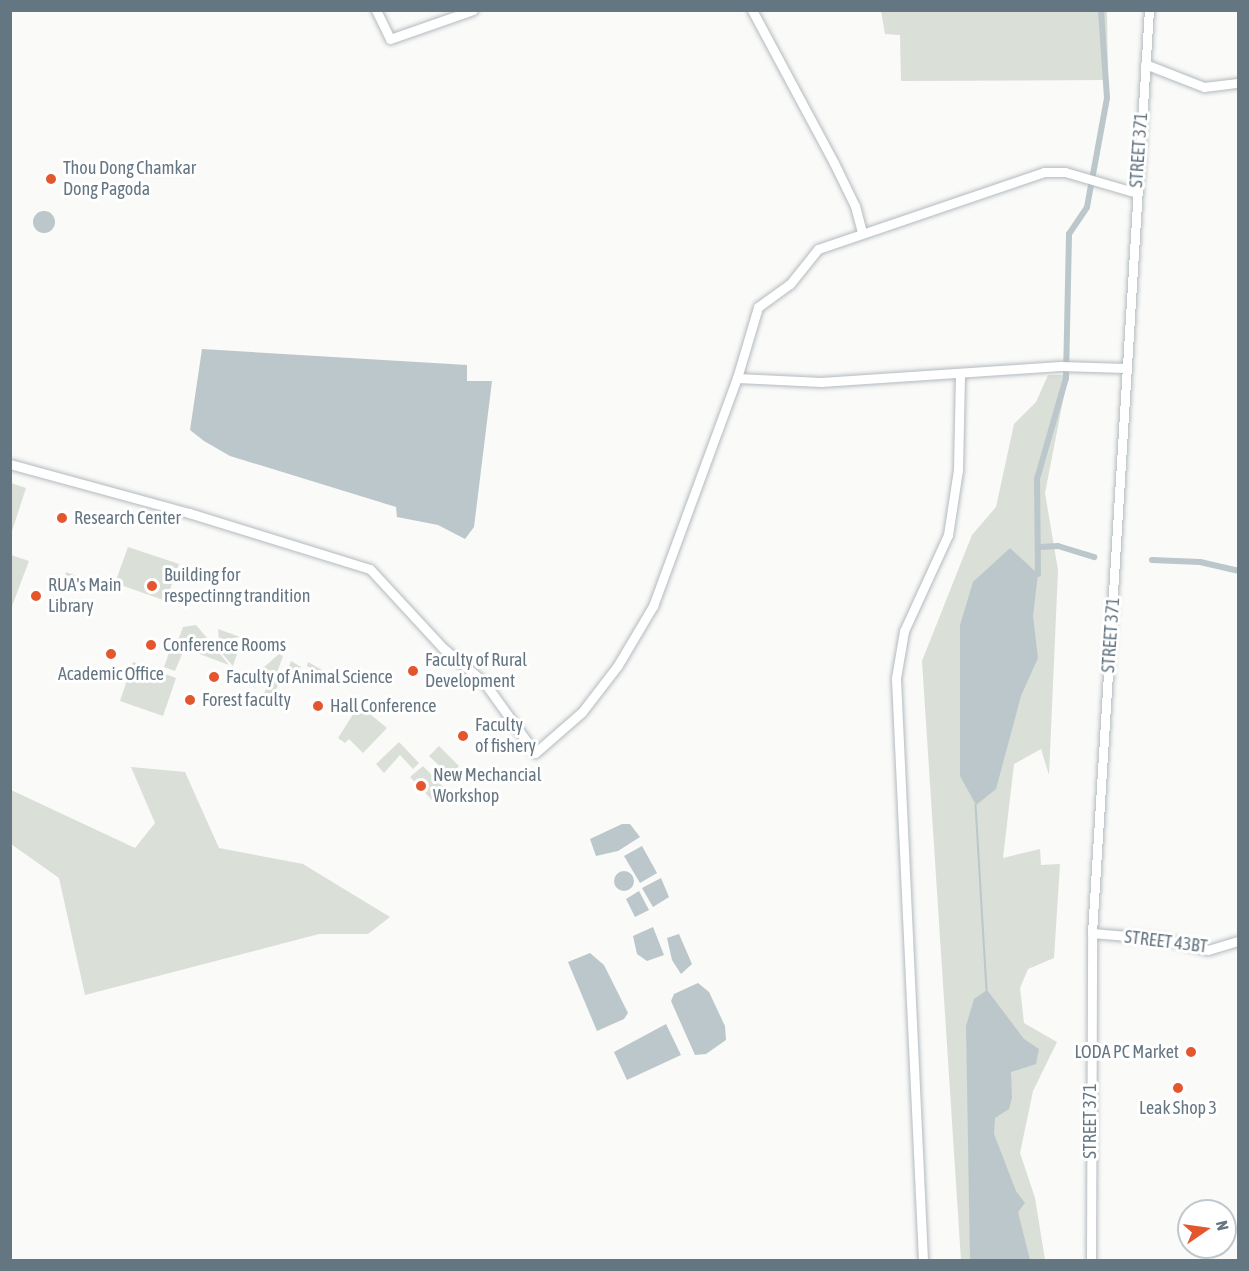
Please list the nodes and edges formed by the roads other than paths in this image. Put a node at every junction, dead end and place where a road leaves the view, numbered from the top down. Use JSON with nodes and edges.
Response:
{"nodes":[{"id":1,"x":376,"y":10,"type":"edge"},
{"id":2,"x":473,"y":10,"type":"edge"},
{"id":3,"x":752,"y":10,"type":"edge"},
{"id":4,"x":1149,"y":10,"type":"edge"},
{"id":5,"x":1145,"y":64,"type":"junction"},
{"id":6,"x":1239,"y":83,"type":"edge"},
{"id":7,"x":1137,"y":193,"type":"junction"},
{"id":8,"x":862,"y":233,"type":"junction"},
{"id":9,"x":1126,"y":368,"type":"junction"},
{"id":10,"x":960,"y":375,"type":"junction"},
{"id":11,"x":737,"y":378,"type":"junction"},
{"id":12,"x":10,"y":464,"type":"edge"},
{"id":13,"x":1092,"y":933,"type":"junction"},
{"id":14,"x":1239,"y":941,"type":"edge"},
{"id":15,"x":923,"y":1260,"type":"edge"},
{"id":16,"x":1091,"y":1260,"type":"edge"}],
"edges":[{"from":1,"to":2,"type":"street"},
{"from":3,"to":8,"type":"street"},
{"from":4,"to":5,"type":"street","name":"STREET 371"},
{"from":5,"to":6,"type":"street"},
{"from":5,"to":7,"type":"street","name":"STREET 371"},
{"from":7,"to":8,"type":"street"},
{"from":7,"to":9,"type":"street","name":"STREET 371"},
{"from":8,"to":11,"type":"street"},
{"from":9,"to":10,"type":"street"},
{"from":9,"to":13,"type":"street","name":"STREET 371"},
{"from":10,"to":11,"type":"street"},
{"from":10,"to":15,"type":"street"},
{"from":11,"to":12,"type":"street"},
{"from":13,"to":14,"type":"street","name":"STREET 43BT"},
{"from":13,"to":16,"type":"street","name":"STREET 371"}]}
